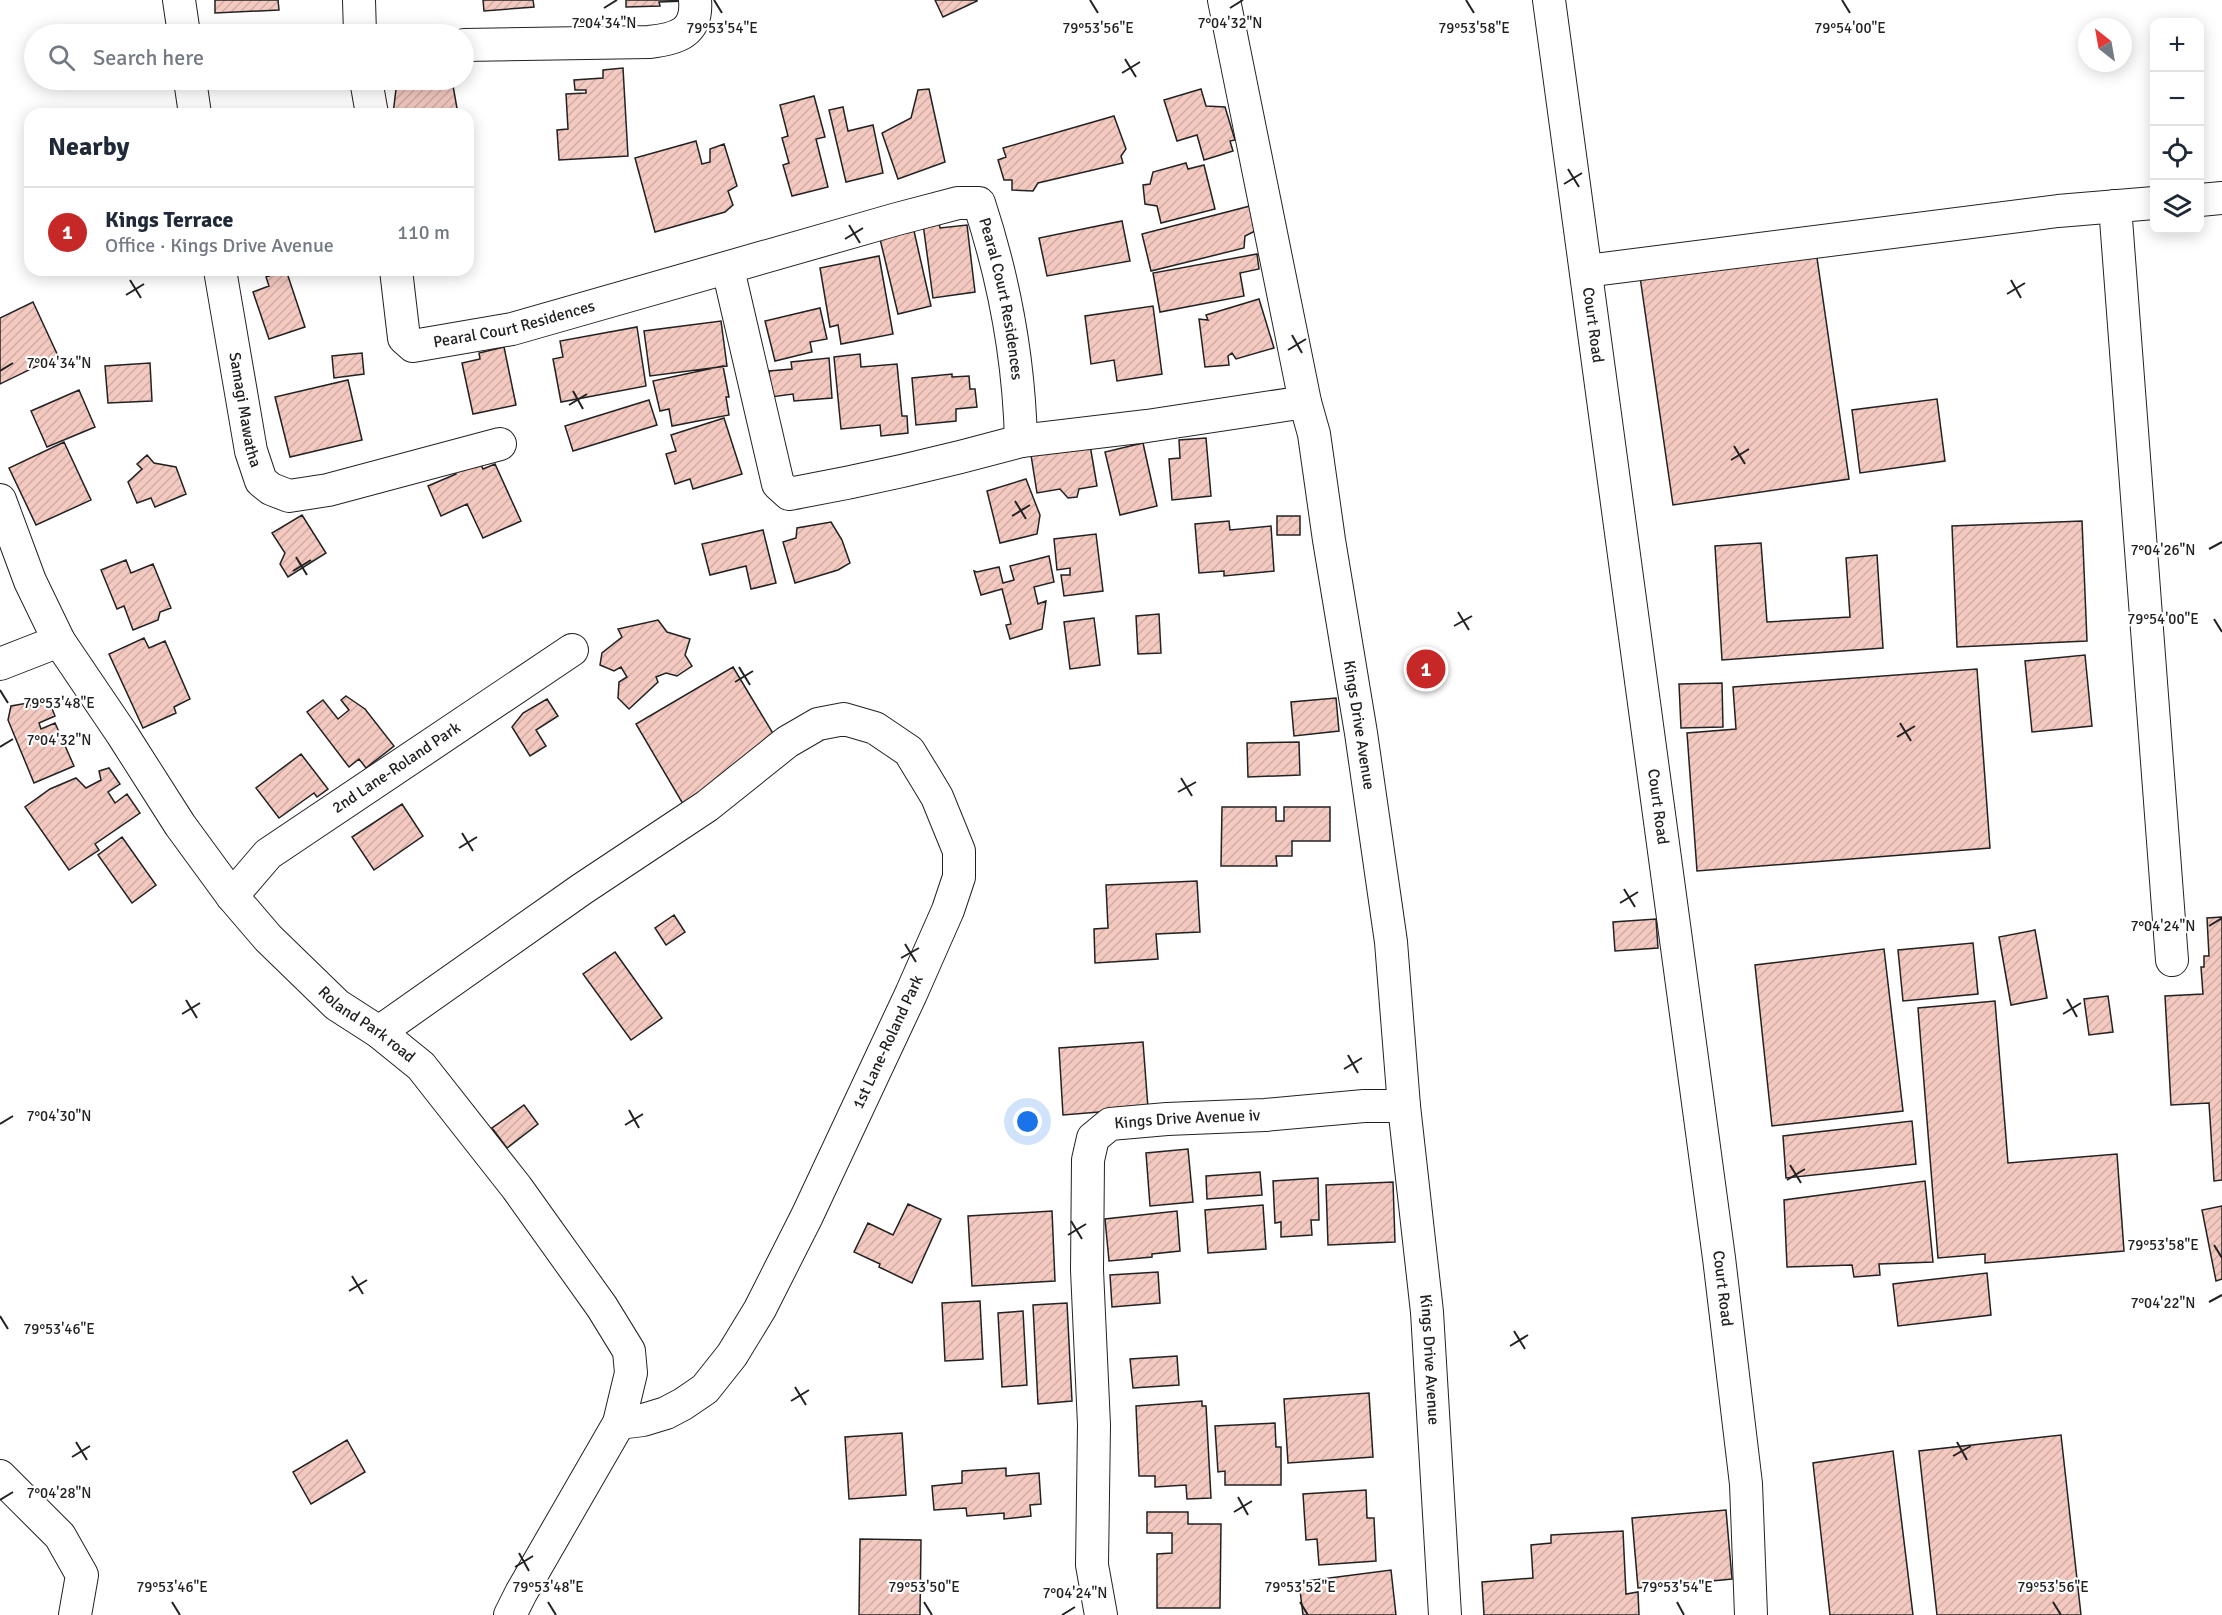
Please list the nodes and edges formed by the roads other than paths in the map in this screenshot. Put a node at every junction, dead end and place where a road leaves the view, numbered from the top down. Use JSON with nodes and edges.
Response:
{"nodes":[{"id":1,"x":179,"y":0,"type":"edge"},
{"id":2,"x":359,"y":0,"type":"edge"},
{"id":3,"x":694,"y":0,"type":"edge"},
{"id":4,"x":1224,"y":0,"type":"edge"},
{"id":5,"x":1550,"y":0,"type":"edge"},
{"id":6,"x":183,"y":24,"type":"edge"},
{"id":7,"x":360,"y":24,"type":"edge"},
{"id":8,"x":474,"y":45,"type":"edge"},
{"id":9,"x":191,"y":90,"type":"edge"},
{"id":10,"x":368,"y":90,"type":"edge"},
{"id":11,"x":194,"y":108,"type":"edge"},
{"id":12,"x":371,"y":108,"type":"edge"},
{"id":13,"x":2222,"y":198,"type":"edge"},
{"id":14,"x":2204,"y":200,"type":"edge"},
{"id":15,"x":2150,"y":203,"type":"edge"},
{"id":16,"x":2115,"y":206,"type":"junction"},
{"id":17,"x":728,"y":269,"type":"junction"},
{"id":18,"x":1586,"y":271,"type":"junction"},
{"id":19,"x":221,"y":276,"type":"edge"},
{"id":20,"x":397,"y":276,"type":"edge"},
{"id":21,"x":1305,"y":402,"type":"junction"},
{"id":22,"x":1021,"y":441,"type":"junction"},
{"id":23,"x":500,"y":444,"type":"dead end"},
{"id":24,"x":0,"y":500,"type":"edge"},
{"id":25,"x":59,"y":641,"type":"junction"},
{"id":26,"x":572,"y":650,"type":"dead end"},
{"id":27,"x":0,"y":664,"type":"edge"},
{"id":28,"x":232,"y":896,"type":"junction"},
{"id":29,"x":2172,"y":960,"type":"dead end"},
{"id":30,"x":379,"y":1032,"type":"junction"},
{"id":31,"x":1404,"y":1106,"type":"junction"},
{"id":32,"x":619,"y":1423,"type":"junction"},
{"id":33,"x":0,"y":1476,"type":"edge"},
{"id":34,"x":75,"y":1615,"type":"edge"},
{"id":35,"x":510,"y":1615,"type":"edge"},
{"id":36,"x":1101,"y":1615,"type":"edge"},
{"id":37,"x":1445,"y":1615,"type":"edge"},
{"id":38,"x":1751,"y":1615,"type":"edge"}],
"edges":[{"from":1,"to":6,"type":"street"},
{"from":2,"to":7,"type":"street"},
{"from":3,"to":8,"type":"street"},
{"from":4,"to":21,"type":"street","name":"Kings Drive Avenue"},
{"from":5,"to":18,"type":"street","name":"Court Road"},
{"from":9,"to":11,"type":"street"},
{"from":10,"to":12,"type":"street"},
{"from":13,"to":14,"type":"street"},
{"from":15,"to":16,"type":"street"},
{"from":16,"to":18,"type":"street"},
{"from":16,"to":29,"type":"street"},
{"from":17,"to":20,"type":"street","name":"Pearal Court Residences"},
{"from":17,"to":22,"type":"street"},
{"from":17,"to":22,"type":"street","name":"Pearal Court Residences"},
{"from":18,"to":38,"type":"street","name":"Court Road"},
{"from":19,"to":23,"type":"street","name":"Samagi Mawatha"},
{"from":21,"to":22,"type":"street"},
{"from":21,"to":31,"type":"street","name":"Kings Drive Avenue"},
{"from":24,"to":25,"type":"street","name":"Roland Park road"},
{"from":25,"to":27,"type":"street"},
{"from":25,"to":28,"type":"street","name":"Roland Park road"},
{"from":26,"to":28,"type":"street","name":"2nd Lane-Roland Park"},
{"from":28,"to":30,"type":"street","name":"Roland Park road"},
{"from":30,"to":32,"type":"street","name":"Roland Park road"},
{"from":30,"to":32,"type":"street","name":"1st Lane-Roland Park"},
{"from":31,"to":36,"type":"street","name":"Kings Drive Avenue iv"},
{"from":31,"to":37,"type":"street","name":"Kings Drive Avenue"},
{"from":32,"to":35,"type":"street","name":"Roland Park road"},
{"from":33,"to":34,"type":"street"}]}
